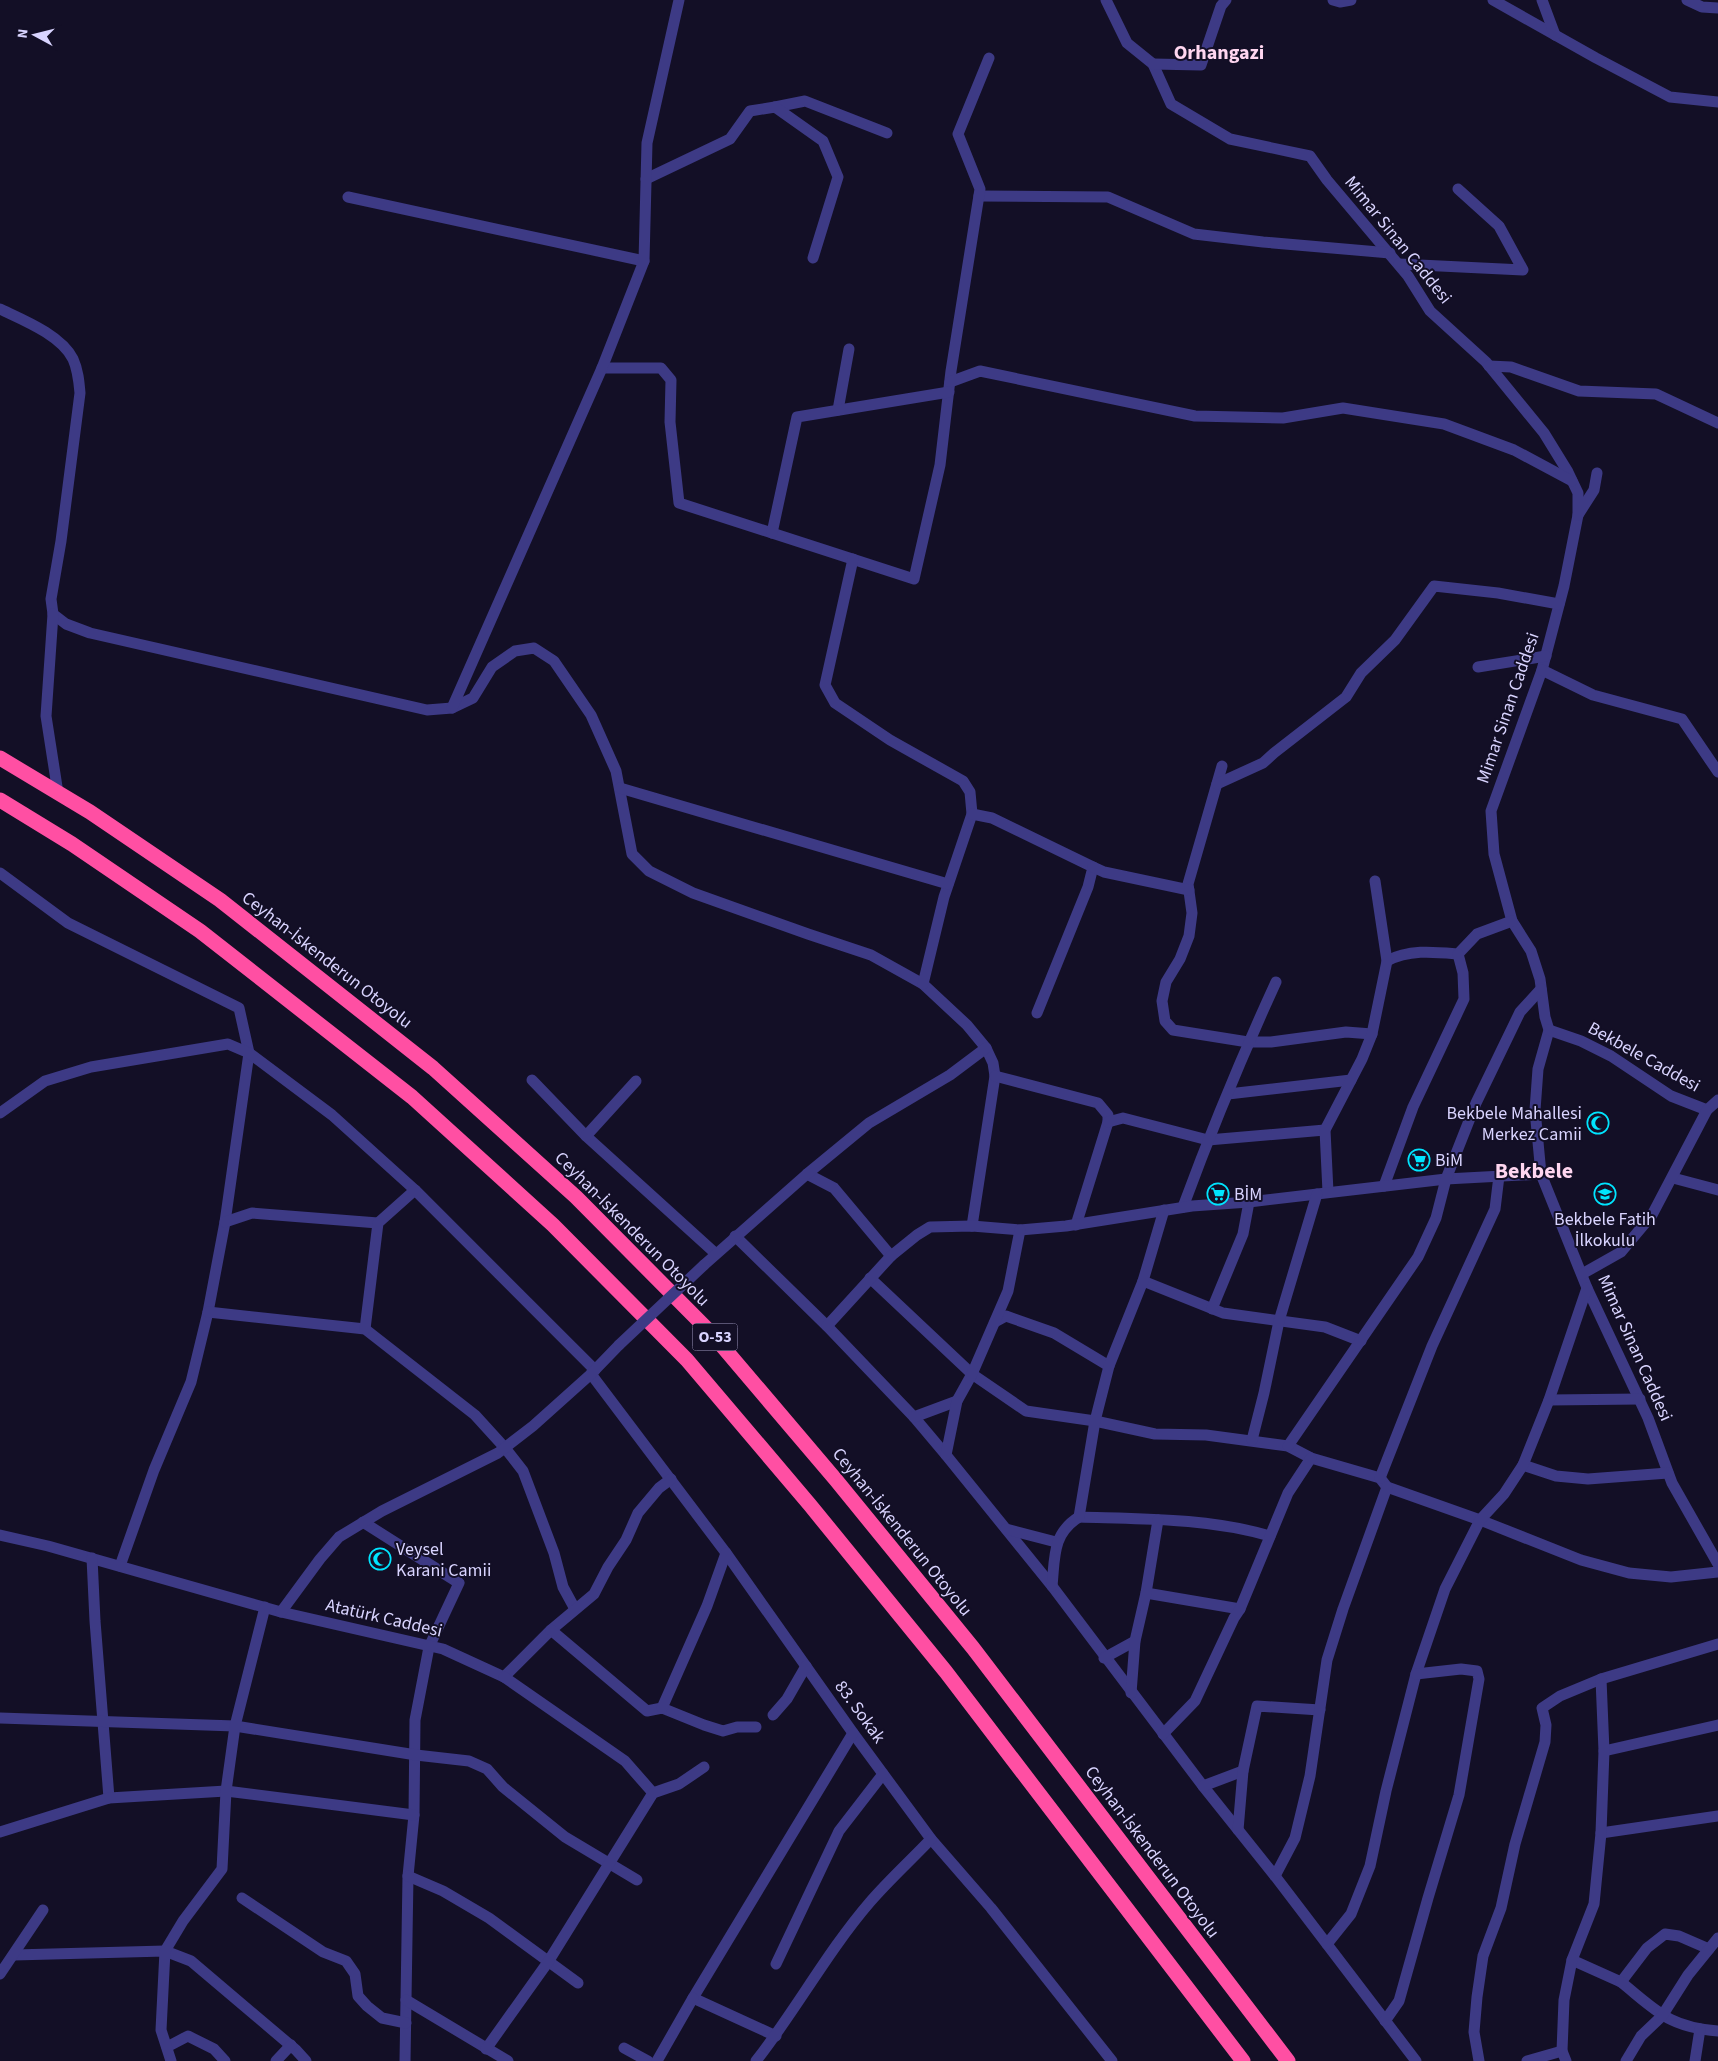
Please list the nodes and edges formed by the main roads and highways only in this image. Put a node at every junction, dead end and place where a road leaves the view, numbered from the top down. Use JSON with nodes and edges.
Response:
{"nodes":[{"id":1,"x":0,"y":758,"type":"edge"},
{"id":2,"x":0,"y":800,"type":"edge"},
{"id":3,"x":1243,"y":2061,"type":"edge"},
{"id":4,"x":1288,"y":2061,"type":"edge"}],
"edges":[{"from":1,"to":4,"type":"highway","name":"Ceyhan-İskenderun Otoyolu","number":"O-53"},
{"from":2,"to":3,"type":"highway","number":"O-53"}]}
